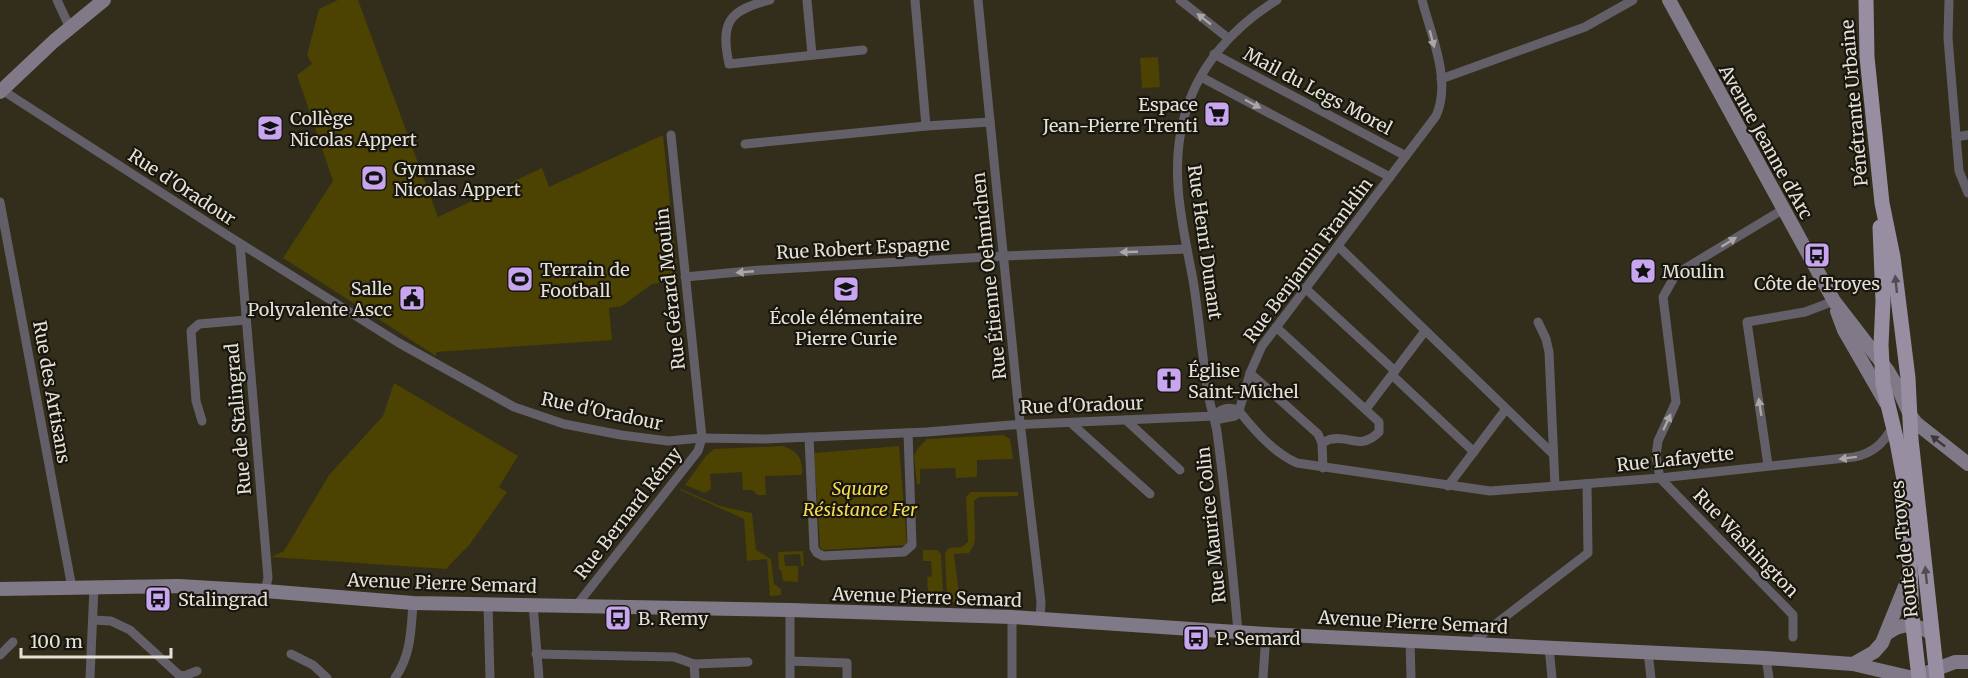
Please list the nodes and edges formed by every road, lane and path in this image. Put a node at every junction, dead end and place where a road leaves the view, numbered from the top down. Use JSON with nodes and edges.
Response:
{"nodes":[{"id":1,"x":57,"y":0,"type":"edge"},
{"id":2,"x":104,"y":0,"type":"edge"},
{"id":3,"x":770,"y":0,"type":"edge"},
{"id":4,"x":807,"y":0,"type":"edge"},
{"id":5,"x":915,"y":0,"type":"edge"},
{"id":6,"x":978,"y":0,"type":"edge"},
{"id":7,"x":1180,"y":0,"type":"edge"},
{"id":8,"x":1277,"y":0,"type":"edge"},
{"id":9,"x":1422,"y":0,"type":"edge"},
{"id":10,"x":1633,"y":0,"type":"edge"},
{"id":11,"x":1669,"y":0,"type":"edge"},
{"id":12,"x":1866,"y":0,"type":"edge"},
{"id":13,"x":1949,"y":0,"type":"edge"},
{"id":14,"x":70,"y":28,"type":"junction"},
{"id":15,"x":1228,"y":38,"type":"junction"},
{"id":16,"x":863,"y":50,"type":"dead end"},
{"id":17,"x":1215,"y":54,"type":"junction"},
{"id":18,"x":812,"y":55,"type":"junction"},
{"id":19,"x":1201,"y":77,"type":"junction"},
{"id":20,"x":1441,"y":79,"type":"junction"},
{"id":21,"x":1,"y":91,"type":"edge"},
{"id":22,"x":990,"y":122,"type":"junction"},
{"id":23,"x":926,"y":126,"type":"junction"},
{"id":24,"x":671,"y":135,"type":"dead end"},
{"id":25,"x":1968,"y":135,"type":"edge"},
{"id":26,"x":1956,"y":137,"type":"junction"},
{"id":27,"x":745,"y":144,"type":"dead end"},
{"id":28,"x":1406,"y":156,"type":"junction"},
{"id":29,"x":1390,"y":177,"type":"junction"},
{"id":30,"x":1968,"y":192,"type":"edge"},
{"id":31,"x":0,"y":202,"type":"edge"},
{"id":32,"x":1882,"y":203,"type":"junction"},
{"id":33,"x":1782,"y":210,"type":"junction"},
{"id":34,"x":240,"y":244,"type":"junction"},
{"id":35,"x":1338,"y":246,"type":"junction"},
{"id":36,"x":1187,"y":249,"type":"junction"},
{"id":37,"x":1004,"y":256,"type":"junction"},
{"id":38,"x":685,"y":277,"type":"junction"},
{"id":39,"x":1305,"y":288,"type":"junction"},
{"id":40,"x":1834,"y":301,"type":"junction"},
{"id":41,"x":246,"y":320,"type":"junction"},
{"id":42,"x":1538,"y":322,"type":"dead end"},
{"id":43,"x":1882,"y":326,"type":"junction"},
{"id":44,"x":1276,"y":327,"type":"junction"},
{"id":45,"x":1425,"y":331,"type":"junction"},
{"id":46,"x":1859,"y":333,"type":"junction"},
{"id":47,"x":1881,"y":363,"type":"junction"},
{"id":48,"x":1250,"y":373,"type":"junction"},
{"id":49,"x":1393,"y":373,"type":"junction"},
{"id":50,"x":1887,"y":405,"type":"junction"},
{"id":51,"x":1366,"y":409,"type":"junction"},
{"id":52,"x":1506,"y":409,"type":"junction"},
{"id":53,"x":1239,"y":411,"type":"junction"},
{"id":54,"x":1910,"y":415,"type":"junction"},
{"id":55,"x":1214,"y":416,"type":"junction"},
{"id":56,"x":1126,"y":420,"type":"junction"},
{"id":57,"x":202,"y":421,"type":"dead end"},
{"id":58,"x":1071,"y":423,"type":"junction"},
{"id":59,"x":1020,"y":424,"type":"junction"},
{"id":60,"x":1893,"y":427,"type":"junction"},
{"id":61,"x":908,"y":433,"type":"junction"},
{"id":62,"x":809,"y":437,"type":"junction"},
{"id":63,"x":702,"y":438,"type":"junction"},
{"id":64,"x":1322,"y":443,"type":"junction"},
{"id":65,"x":1474,"y":452,"type":"junction"},
{"id":66,"x":1553,"y":454,"type":"junction"},
{"id":67,"x":1968,"y":464,"type":"edge"},
{"id":68,"x":1768,"y":465,"type":"junction"},
{"id":69,"x":1323,"y":468,"type":"junction"},
{"id":70,"x":1180,"y":470,"type":"dead end"},
{"id":71,"x":1660,"y":478,"type":"junction"},
{"id":72,"x":1587,"y":484,"type":"junction"},
{"id":73,"x":1448,"y":486,"type":"junction"},
{"id":74,"x":1555,"y":486,"type":"junction"},
{"id":75,"x":1150,"y":494,"type":"dead end"},
{"id":76,"x":1910,"y":574,"type":"junction"},
{"id":77,"x":94,"y":587,"type":"junction"},
{"id":78,"x":72,"y":588,"type":"junction"},
{"id":79,"x":0,"y":589,"type":"edge"},
{"id":80,"x":265,"y":591,"type":"junction"},
{"id":81,"x":413,"y":603,"type":"junction"},
{"id":82,"x":488,"y":605,"type":"junction"},
{"id":83,"x":533,"y":605,"type":"junction"},
{"id":84,"x":576,"y":606,"type":"junction"},
{"id":85,"x":790,"y":610,"type":"junction"},
{"id":86,"x":1012,"y":617,"type":"junction"},
{"id":87,"x":93,"y":620,"type":"junction"},
{"id":88,"x":1040,"y":620,"type":"junction"},
{"id":89,"x":1913,"y":624,"type":"junction"},
{"id":90,"x":1238,"y":632,"type":"junction"},
{"id":91,"x":1266,"y":633,"type":"junction"},
{"id":92,"x":1793,"y":637,"type":"dead end"},
{"id":93,"x":1884,"y":638,"type":"junction"},
{"id":94,"x":1410,"y":639,"type":"junction"},
{"id":95,"x":1933,"y":640,"type":"junction"},
{"id":96,"x":13,"y":642,"type":"dead end"},
{"id":97,"x":1471,"y":643,"type":"junction"},
{"id":98,"x":1549,"y":647,"type":"junction"},
{"id":99,"x":1648,"y":652,"type":"junction"},
{"id":100,"x":291,"y":654,"type":"dead end"},
{"id":101,"x":536,"y":654,"type":"junction"},
{"id":102,"x":0,"y":655,"type":"edge"},
{"id":103,"x":1766,"y":658,"type":"junction"},
{"id":104,"x":747,"y":662,"type":"dead end"},
{"id":105,"x":790,"y":662,"type":"junction"},
{"id":106,"x":1961,"y":662,"type":"edge"},
{"id":107,"x":694,"y":663,"type":"junction"},
{"id":108,"x":1853,"y":664,"type":"junction"},
{"id":109,"x":197,"y":671,"type":"dead end"},
{"id":110,"x":1890,"y":671,"type":"junction"},
{"id":111,"x":1936,"y":674,"type":"edge"},
{"id":112,"x":1919,"y":677,"type":"edge"},
{"id":113,"x":90,"y":678,"type":"edge"},
{"id":114,"x":327,"y":678,"type":"edge"},
{"id":115,"x":395,"y":678,"type":"edge"},
{"id":116,"x":490,"y":678,"type":"edge"},
{"id":117,"x":539,"y":678,"type":"edge"},
{"id":118,"x":695,"y":678,"type":"edge"},
{"id":119,"x":790,"y":678,"type":"edge"},
{"id":120,"x":848,"y":678,"type":"edge"},
{"id":121,"x":1012,"y":678,"type":"edge"},
{"id":122,"x":1263,"y":678,"type":"edge"},
{"id":123,"x":1411,"y":678,"type":"edge"},
{"id":124,"x":1552,"y":678,"type":"edge"},
{"id":125,"x":1651,"y":678,"type":"edge"},
{"id":126,"x":1769,"y":678,"type":"edge"}],
"edges":[{"from":1,"to":14,"type":"street"},
{"from":2,"to":14,"type":"main road"},
{"from":3,"to":18,"type":"street"},
{"from":4,"to":18,"type":"street"},
{"from":5,"to":23,"type":"street"},
{"from":6,"to":22,"type":"street","name":"Rue Étienne Oehmichen"},
{"from":15,"to":7,"type":"street","one_way":true},
{"from":8,"to":15,"type":"street","name":"Rue Henri Dunant"},
{"from":9,"to":20,"type":"street","name":"Rue Benjamin Franklin","one_way":true},
{"from":10,"to":20,"type":"street"},
{"from":11,"to":33,"type":"main road","name":"Avenue Jeanne d'Arc"},
{"from":12,"to":32,"type":"main road","name":"Pénétrante Urbaine"},
{"from":13,"to":26,"type":"street"},
{"from":14,"to":21,"type":"main road"},
{"from":15,"to":17,"type":"street","name":"Rue Henri Dunant"},
{"from":16,"to":18,"type":"street"},
{"from":17,"to":19,"type":"street","name":"Rue Henri Dunant"},
{"from":17,"to":28,"type":"street","name":"Mail du Legs Morel"},
{"from":19,"to":29,"type":"street","one_way":true},
{"from":19,"to":36,"type":"street","name":"Rue Henri Dunant"},
{"from":20,"to":28,"type":"street","name":"Rue Benjamin Franklin"},
{"from":21,"to":34,"type":"street","name":"Rue d'Oradour"},
{"from":22,"to":23,"type":"street"},
{"from":22,"to":37,"type":"street","name":"Rue Étienne Oehmichen"},
{"from":23,"to":27,"type":"street"},
{"from":24,"to":38,"type":"street","name":"Rue Gérard Moulin"},
{"from":25,"to":26,"type":"street"},
{"from":26,"to":30,"type":"street"},
{"from":28,"to":29,"type":"street","name":"Rue Benjamin Franklin"},
{"from":29,"to":35,"type":"street","name":"Rue Benjamin Franklin"},
{"from":31,"to":78,"type":"street","name":"Rue des Artisans"},
{"from":32,"to":43,"type":"main road"},
{"from":54,"to":32,"type":"main road","name":"Route de Troyes","one_way":true},
{"from":33,"to":40,"type":"main road","name":"Avenue Jeanne d'Arc"},
{"from":71,"to":33,"type":"street","one_way":true},
{"from":34,"to":41,"type":"street","name":"Rue de Stalingrad"},
{"from":34,"to":63,"type":"street","name":"Rue d'Oradour"},
{"from":35,"to":39,"type":"street","name":"Rue Benjamin Franklin"},
{"from":35,"to":45,"type":"street"},
{"from":36,"to":37,"type":"street","name":"Rue Robert Espagne","one_way":true},
{"from":36,"to":55,"type":"street","name":"Rue Henri Dunant"},
{"from":37,"to":38,"type":"street","name":"Rue Robert Espagne","one_way":true},
{"from":37,"to":59,"type":"street","name":"Rue Étienne Oehmichen"},
{"from":38,"to":63,"type":"street","name":"Rue Gérard Moulin"},
{"from":39,"to":44,"type":"street","name":"Rue Benjamin Franklin"},
{"from":39,"to":49,"type":"street"},
{"from":40,"to":46,"type":"main road","name":"Avenue Jeanne d'Arc"},
{"from":40,"to":50,"type":"main road","name":"Avenue Jeanne d'Arc"},
{"from":68,"to":40,"type":"street","one_way":true},
{"from":41,"to":57,"type":"street"},
{"from":41,"to":80,"type":"street","name":"Rue de Stalingrad"},
{"from":42,"to":66,"type":"street"},
{"from":43,"to":46,"type":"main road"},
{"from":43,"to":47,"type":"main road"},
{"from":44,"to":48,"type":"street","name":"Rue Benjamin Franklin"},
{"from":44,"to":51,"type":"street"},
{"from":45,"to":49,"type":"street"},
{"from":45,"to":52,"type":"street"},
{"from":46,"to":47,"type":"main road","name":"Avenue Jeanne d'Arc"},
{"from":47,"to":50,"type":"main road"},
{"from":47,"to":54,"type":"main road","name":"Avenue Jeanne d'Arc"},
{"from":48,"to":53,"type":"street","name":"Rue Benjamin Franklin"},
{"from":48,"to":64,"type":"street"},
{"from":49,"to":51,"type":"street"},
{"from":49,"to":65,"type":"street"},
{"from":50,"to":60,"type":"main road"},
{"from":51,"to":64,"type":"street"},
{"from":52,"to":65,"type":"street"},
{"from":52,"to":66,"type":"street"},
{"from":53,"to":55,"type":"street"},
{"from":53,"to":69,"type":"street","name":"Rue Lafayette"},
{"from":67,"to":54,"type":"main road","one_way":true},
{"from":95,"to":54,"type":"main road","name":"Route de Troyes","one_way":true},
{"from":55,"to":56,"type":"street","name":"Rue d'Oradour"},
{"from":55,"to":90,"type":"street","name":"Rue Maurice Colin"},
{"from":56,"to":58,"type":"street","name":"Rue d'Oradour"},
{"from":56,"to":70,"type":"street"},
{"from":58,"to":59,"type":"street","name":"Rue d'Oradour"},
{"from":58,"to":75,"type":"street"},
{"from":59,"to":61,"type":"street","name":"Rue d'Oradour"},
{"from":59,"to":88,"type":"street","name":"Rue Étienne Oehmichen"},
{"from":60,"to":68,"type":"street","name":"Rue Lafayette","one_way":true},
{"from":60,"to":76,"type":"main road"},
{"from":61,"to":62,"type":"street","name":"Rue d'Oradour"},
{"from":61,"to":62,"type":"street"},
{"from":62,"to":63,"type":"street","name":"Rue d'Oradour"},
{"from":63,"to":84,"type":"street","name":"Rue Bernard Rémy"},
{"from":64,"to":69,"type":"street"},
{"from":65,"to":73,"type":"street"},
{"from":66,"to":74,"type":"street"},
{"from":68,"to":71,"type":"street","name":"Rue Lafayette"},
{"from":69,"to":73,"type":"street","name":"Rue Lafayette"},
{"from":71,"to":72,"type":"street","name":"Rue Lafayette"},
{"from":71,"to":92,"type":"street","name":"Rue Washington"},
{"from":72,"to":74,"type":"street","name":"Rue Lafayette"},
{"from":72,"to":97,"type":"street"},
{"from":73,"to":74,"type":"street","name":"Rue Lafayette"},
{"from":76,"to":89,"type":"main road"},
{"from":76,"to":93,"type":"main road"},
{"from":77,"to":78,"type":"main road","name":"Avenue Pierre Semard"},
{"from":77,"to":80,"type":"main road","name":"Avenue Pierre Semard"},
{"from":77,"to":87,"type":"street"},
{"from":78,"to":79,"type":"main road","name":"Avenue Pierre Semard"},
{"from":80,"to":81,"type":"main road","name":"Avenue Pierre Semard"},
{"from":81,"to":82,"type":"main road","name":"Avenue Pierre Semard"},
{"from":81,"to":115,"type":"street"},
{"from":82,"to":83,"type":"main road","name":"Avenue Pierre Semard"},
{"from":82,"to":116,"type":"street"},
{"from":83,"to":84,"type":"main road","name":"Avenue Pierre Semard"},
{"from":83,"to":101,"type":"street"},
{"from":84,"to":85,"type":"main road","name":"Avenue Pierre Semard"},
{"from":85,"to":86,"type":"main road","name":"Avenue Pierre Semard"},
{"from":85,"to":105,"type":"street"},
{"from":86,"to":88,"type":"main road","name":"Avenue Pierre Semard"},
{"from":86,"to":121,"type":"street"},
{"from":87,"to":109,"type":"street"},
{"from":87,"to":113,"type":"street"},
{"from":88,"to":90,"type":"main road","name":"Avenue Pierre Semard"},
{"from":89,"to":93,"type":"main road"},
{"from":89,"to":95,"type":"main road"},
{"from":89,"to":112,"type":"main road"},
{"from":90,"to":91,"type":"main road","name":"Avenue Pierre Semard"},
{"from":91,"to":94,"type":"main road","name":"Avenue Pierre Semard"},
{"from":91,"to":122,"type":"street"},
{"from":93,"to":108,"type":"main road"},
{"from":93,"to":110,"type":"main road"},
{"from":94,"to":97,"type":"main road","name":"Avenue Pierre Semard"},
{"from":94,"to":123,"type":"street"},
{"from":95,"to":106,"type":"main road"},
{"from":95,"to":111,"type":"main road","name":"Route de Troyes"},
{"from":96,"to":102,"type":"street"},
{"from":97,"to":98,"type":"main road","name":"Avenue Pierre Semard"},
{"from":98,"to":99,"type":"main road","name":"Avenue Pierre Semard"},
{"from":98,"to":124,"type":"street"},
{"from":99,"to":103,"type":"main road","name":"Avenue Pierre Semard"},
{"from":99,"to":125,"type":"street"},
{"from":100,"to":114,"type":"street"},
{"from":101,"to":107,"type":"street"},
{"from":101,"to":117,"type":"street"},
{"from":103,"to":108,"type":"main road","name":"Avenue Pierre Semard"},
{"from":103,"to":126,"type":"street"},
{"from":104,"to":107,"type":"street"},
{"from":105,"to":119,"type":"street"},
{"from":105,"to":120,"type":"street"},
{"from":106,"to":111,"type":"main road"},
{"from":107,"to":118,"type":"street"},
{"from":108,"to":110,"type":"main road","name":"Avenue Pierre Semard"},
{"from":110,"to":112,"type":"main road","name":"Avenue Pierre Semard"},
{"from":111,"to":112,"type":"main road"}]}
